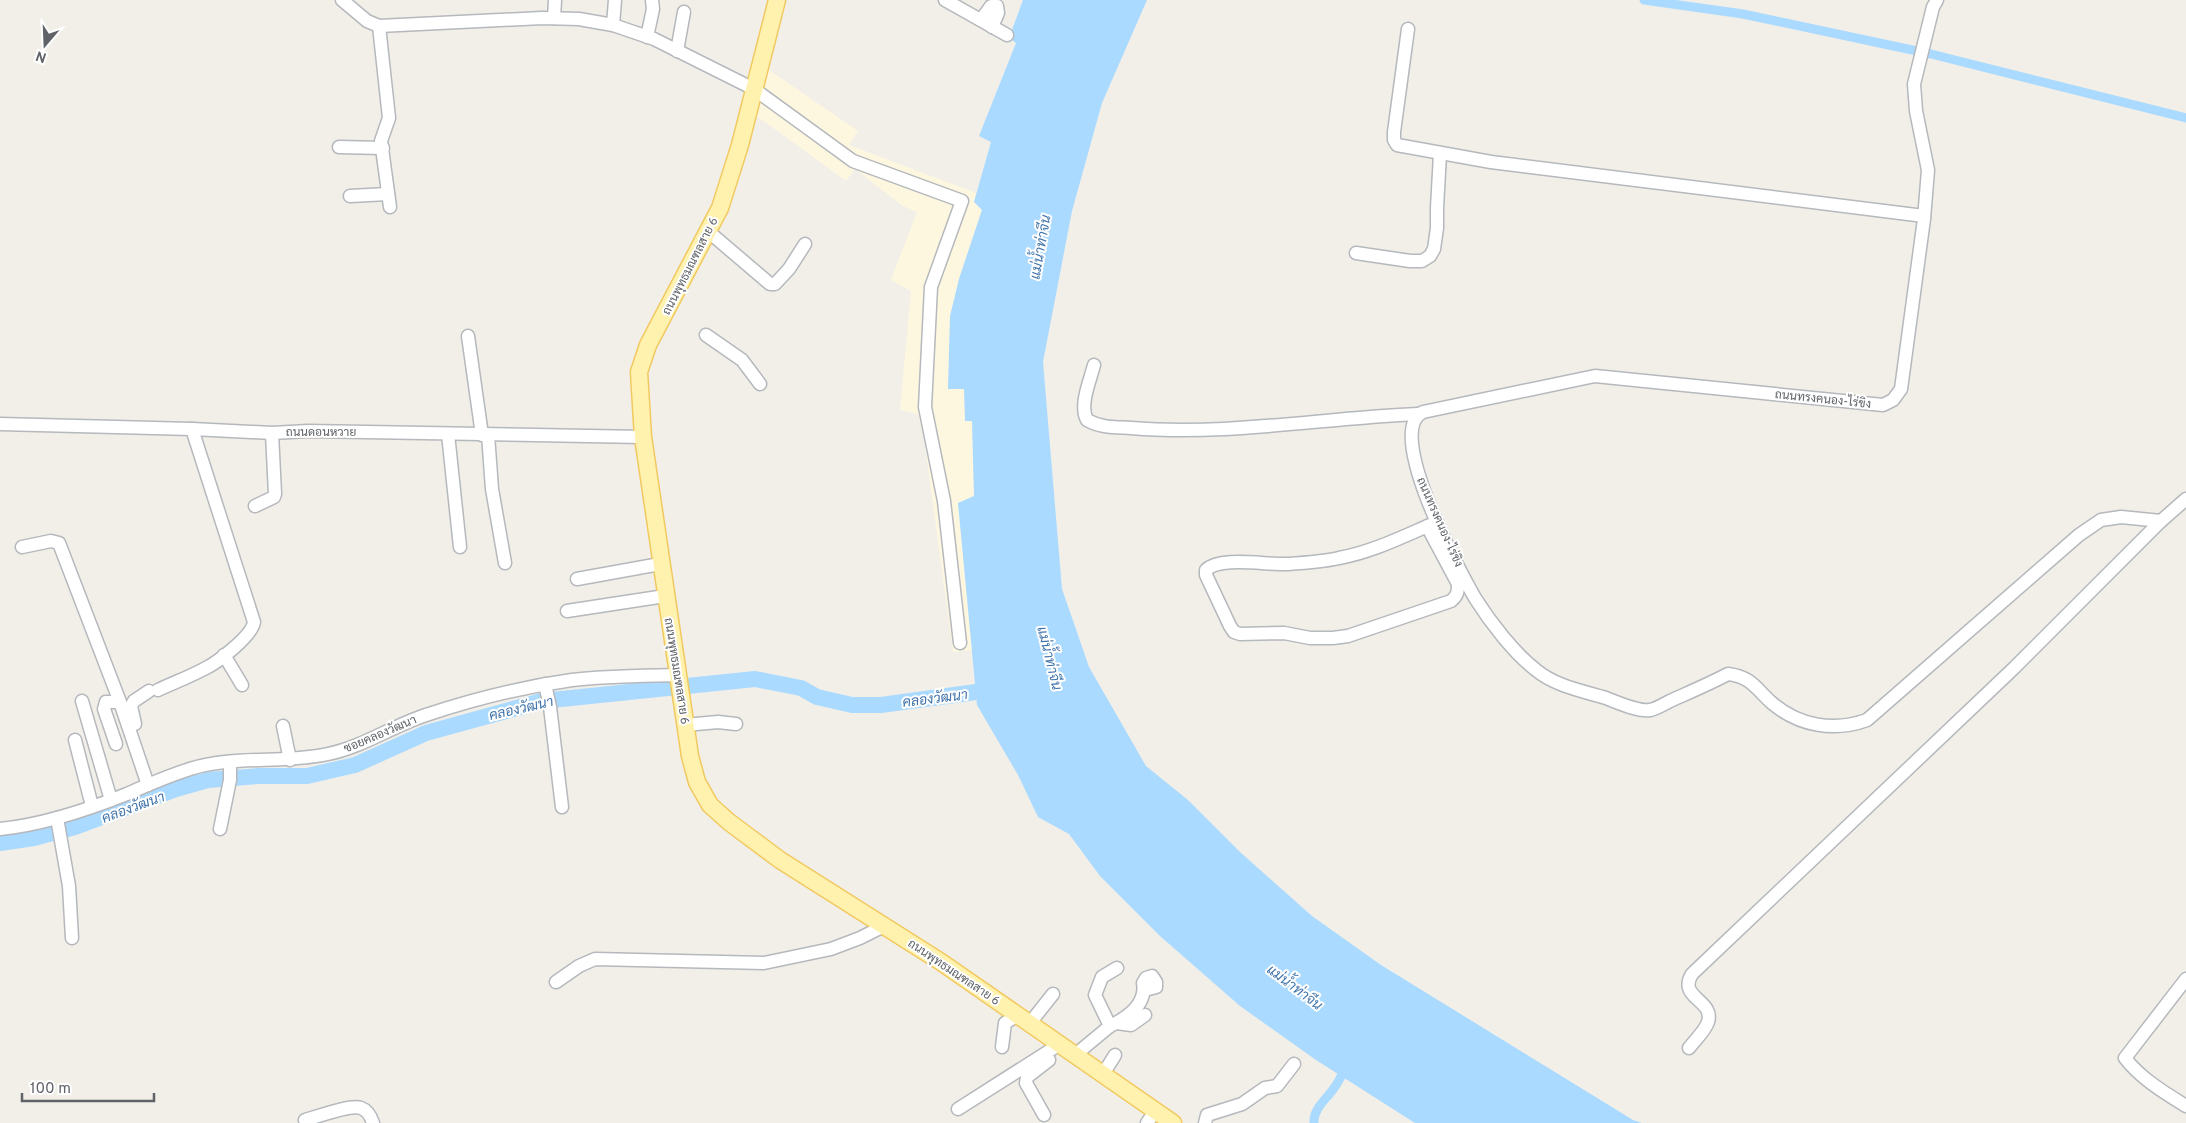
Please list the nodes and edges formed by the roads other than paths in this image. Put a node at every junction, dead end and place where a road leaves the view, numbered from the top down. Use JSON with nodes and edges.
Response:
{"nodes":[{"id":1,"x":342,"y":0,"type":"edge"},
{"id":2,"x":555,"y":0,"type":"edge"},
{"id":3,"x":616,"y":0,"type":"edge"},
{"id":4,"x":652,"y":0,"type":"edge"},
{"id":5,"x":777,"y":0,"type":"edge"},
{"id":6,"x":945,"y":0,"type":"edge"},
{"id":7,"x":1934,"y":0,"type":"edge"},
{"id":8,"x":684,"y":12,"type":"dead end"},
{"id":9,"x":554,"y":18,"type":"junction"},
{"id":10,"x":613,"y":25,"type":"junction"},
{"id":11,"x":379,"y":26,"type":"junction"},
{"id":12,"x":1408,"y":29,"type":"dead end"},
{"id":13,"x":1006,"y":36,"type":"dead end"},
{"id":14,"x":647,"y":37,"type":"junction"},
{"id":15,"x":677,"y":51,"type":"junction"},
{"id":16,"x":754,"y":89,"type":"junction"},
{"id":17,"x":339,"y":147,"type":"dead end"},
{"id":18,"x":383,"y":148,"type":"junction"},
{"id":19,"x":1440,"y":154,"type":"junction"},
{"id":20,"x":350,"y":196,"type":"dead end"},
{"id":21,"x":1924,"y":216,"type":"junction"},
{"id":22,"x":708,"y":232,"type":"junction"},
{"id":23,"x":805,"y":244,"type":"dead end"},
{"id":24,"x":1356,"y":253,"type":"dead end"},
{"id":25,"x":706,"y":335,"type":"dead end"},
{"id":26,"x":468,"y":336,"type":"dead end"},
{"id":27,"x":1094,"y":365,"type":"dead end"},
{"id":28,"x":760,"y":384,"type":"dead end"},
{"id":29,"x":1418,"y":414,"type":"junction"},
{"id":30,"x":0,"y":424,"type":"edge"},
{"id":31,"x":192,"y":429,"type":"junction"},
{"id":32,"x":272,"y":433,"type":"junction"},
{"id":33,"x":448,"y":434,"type":"junction"},
{"id":34,"x":485,"y":435,"type":"junction"},
{"id":35,"x":643,"y":437,"type":"junction"},
{"id":36,"x":2186,"y":499,"type":"edge"},
{"id":37,"x":255,"y":506,"type":"dead end"},
{"id":38,"x":2161,"y":521,"type":"junction"},
{"id":39,"x":1432,"y":524,"type":"junction"},
{"id":40,"x":22,"y":547,"type":"dead end"},
{"id":41,"x":460,"y":547,"type":"dead end"},
{"id":42,"x":505,"y":563,"type":"dead end"},
{"id":43,"x":660,"y":564,"type":"junction"},
{"id":44,"x":578,"y":580,"type":"dead end"},
{"id":45,"x":665,"y":596,"type":"junction"},
{"id":46,"x":567,"y":611,"type":"dead end"},
{"id":47,"x":960,"y":643,"type":"dead end"},
{"id":48,"x":224,"y":655,"type":"junction"},
{"id":49,"x":679,"y":683,"type":"junction"},
{"id":50,"x":242,"y":685,"type":"dead end"},
{"id":51,"x":547,"y":695,"type":"junction"},
{"id":52,"x":82,"y":701,"type":"dead end"},
{"id":53,"x":120,"y":702,"type":"junction"},
{"id":54,"x":736,"y":724,"type":"dead end"},
{"id":55,"x":685,"y":725,"type":"junction"},
{"id":56,"x":283,"y":726,"type":"dead end"},
{"id":57,"x":75,"y":740,"type":"dead end"},
{"id":58,"x":116,"y":744,"type":"dead end"},
{"id":59,"x":290,"y":760,"type":"junction"},
{"id":60,"x":230,"y":770,"type":"junction"},
{"id":61,"x":152,"y":784,"type":"junction"},
{"id":62,"x":111,"y":800,"type":"junction"},
{"id":63,"x":92,"y":806,"type":"junction"},
{"id":64,"x":562,"y":806,"type":"dead end"},
{"id":65,"x":58,"y":828,"type":"junction"},
{"id":66,"x":0,"y":829,"type":"edge"},
{"id":67,"x":220,"y":829,"type":"dead end"},
{"id":68,"x":884,"y":926,"type":"junction"},
{"id":69,"x":72,"y":938,"type":"dead end"},
{"id":70,"x":1117,"y":968,"type":"dead end"},
{"id":71,"x":2186,"y":978,"type":"edge"},
{"id":72,"x":556,"y":982,"type":"dead end"},
{"id":73,"x":1145,"y":990,"type":"dead end"},
{"id":74,"x":1053,"y":994,"type":"dead end"},
{"id":75,"x":1018,"y":1015,"type":"junction"},
{"id":76,"x":1145,"y":1015,"type":"dead end"},
{"id":77,"x":1113,"y":1024,"type":"junction"},
{"id":78,"x":1002,"y":1047,"type":"dead end"},
{"id":79,"x":1689,"y":1048,"type":"dead end"},
{"id":80,"x":1066,"y":1049,"type":"junction"},
{"id":81,"x":1115,"y":1055,"type":"dead end"},
{"id":82,"x":1294,"y":1064,"type":"dead end"},
{"id":83,"x":1103,"y":1074,"type":"junction"},
{"id":84,"x":2186,"y":1106,"type":"edge"},
{"id":85,"x":958,"y":1109,"type":"dead end"},
{"id":86,"x":1044,"y":1115,"type":"dead end"},
{"id":87,"x":1152,"y":1117,"type":"edge"},
{"id":88,"x":305,"y":1120,"type":"dead end"},
{"id":89,"x":373,"y":1123,"type":"edge"},
{"id":90,"x":1173,"y":1123,"type":"edge"},
{"id":91,"x":1205,"y":1123,"type":"edge"}],
"edges":[{"from":1,"to":11,"type":"street"},
{"from":2,"to":9,"type":"street"},
{"from":3,"to":10,"type":"street"},
{"from":4,"to":14,"type":"street"},
{"from":5,"to":16,"type":"main road","name":"ถนนพุทธมณฑลสาย 6"},
{"from":6,"to":13,"type":"street"},
{"from":7,"to":21,"type":"street","name":"ถนนทรงคนอง-ไร่ขิง"},
{"from":8,"to":15,"type":"street"},
{"from":9,"to":10,"type":"street"},
{"from":9,"to":11,"type":"street"},
{"from":10,"to":14,"type":"street"},
{"from":11,"to":18,"type":"street"},
{"from":12,"to":19,"type":"street"},
{"from":14,"to":15,"type":"street"},
{"from":15,"to":16,"type":"street"},
{"from":16,"to":22,"type":"main road","name":"ถนนพุทธมณฑลสาย 6"},
{"from":16,"to":47,"type":"street"},
{"from":17,"to":18,"type":"street"},
{"from":18,"to":20,"type":"street"},
{"from":19,"to":21,"type":"street"},
{"from":19,"to":24,"type":"street"},
{"from":21,"to":29,"type":"street","name":"ถนนทรงคนอง-ไร่ขิง"},
{"from":22,"to":23,"type":"street"},
{"from":22,"to":35,"type":"main road","name":"ถนนพุทธมณฑลสาย 6"},
{"from":25,"to":28,"type":"street"},
{"from":26,"to":34,"type":"street"},
{"from":27,"to":29,"type":"street"},
{"from":29,"to":39,"type":"street","name":"ถนนทรงคนอง-ไร่ขิง"},
{"from":30,"to":31,"type":"street","name":"ถนนดอนหวาย"},
{"from":31,"to":32,"type":"street","name":"ถนนดอนหวาย"},
{"from":31,"to":48,"type":"street"},
{"from":32,"to":33,"type":"street","name":"ถนนดอนหวาย"},
{"from":32,"to":37,"type":"street"},
{"from":33,"to":34,"type":"street","name":"ถนนดอนหวาย"},
{"from":33,"to":41,"type":"street"},
{"from":34,"to":35,"type":"street","name":"ถนนดอนหวาย"},
{"from":34,"to":42,"type":"street"},
{"from":35,"to":43,"type":"main road","name":"ถนนพุทธมณฑลสาย 6"},
{"from":36,"to":38,"type":"street"},
{"from":38,"to":39,"type":"street","name":"ถนนทรงคนอง-ไร่ขิง"},
{"from":38,"to":79,"type":"street"},
{"from":39,"to":39,"type":"street"},
{"from":40,"to":53,"type":"street"},
{"from":43,"to":44,"type":"street"},
{"from":43,"to":45,"type":"main road","name":"ถนนพุทธมณฑลสาย 6"},
{"from":45,"to":46,"type":"street"},
{"from":45,"to":49,"type":"main road","name":"ถนนพุทธมณฑลสาย 6"},
{"from":48,"to":50,"type":"street"},
{"from":48,"to":61,"type":"street"},
{"from":49,"to":51,"type":"street","name":"ซอยคลองวัฒนา"},
{"from":49,"to":55,"type":"main road","name":"ถนนพุทธมณฑลสาย 6"},
{"from":51,"to":59,"type":"street","name":"ซอยคลองวัฒนา"},
{"from":51,"to":64,"type":"street"},
{"from":52,"to":62,"type":"street"},
{"from":53,"to":58,"type":"street"},
{"from":53,"to":61,"type":"street"},
{"from":54,"to":55,"type":"street"},
{"from":55,"to":68,"type":"main road","name":"ถนนพุทธมณฑลสาย 6"},
{"from":56,"to":59,"type":"street"},
{"from":57,"to":63,"type":"street"},
{"from":59,"to":60,"type":"street","name":"ซอยคลองวัฒนา"},
{"from":60,"to":61,"type":"street","name":"ซอยคลองวัฒนา"},
{"from":60,"to":67,"type":"street"},
{"from":61,"to":62,"type":"street","name":"ซอยคลองวัฒนา"},
{"from":62,"to":63,"type":"street","name":"ซอยคลองวัฒนา"},
{"from":63,"to":65,"type":"street","name":"ซอยคลองวัฒนา"},
{"from":65,"to":66,"type":"street","name":"ซอยคลองวัฒนา"},
{"from":65,"to":69,"type":"street"},
{"from":68,"to":72,"type":"street"},
{"from":68,"to":75,"type":"main road","name":"ถนนพุทธมณฑลสาย 6"},
{"from":70,"to":77,"type":"street"},
{"from":71,"to":84,"type":"street"},
{"from":73,"to":77,"type":"street"},
{"from":74,"to":75,"type":"street"},
{"from":75,"to":78,"type":"street"},
{"from":75,"to":80,"type":"main road","name":"ถนนพุทธมณฑลสาย 6"},
{"from":76,"to":77,"type":"street"},
{"from":77,"to":80,"type":"street"},
{"from":80,"to":83,"type":"main road","name":"ถนนพุทธมณฑลสาย 6"},
{"from":80,"to":85,"type":"street"},
{"from":80,"to":86,"type":"street"},
{"from":81,"to":83,"type":"street"},
{"from":82,"to":91,"type":"street"},
{"from":83,"to":87,"type":"main road","name":"ถนนพุทธมณฑลสาย 6"},
{"from":87,"to":90,"type":"main road","name":"ถนนพุทธมณฑลสาย 6"},
{"from":88,"to":89,"type":"street"}]}
